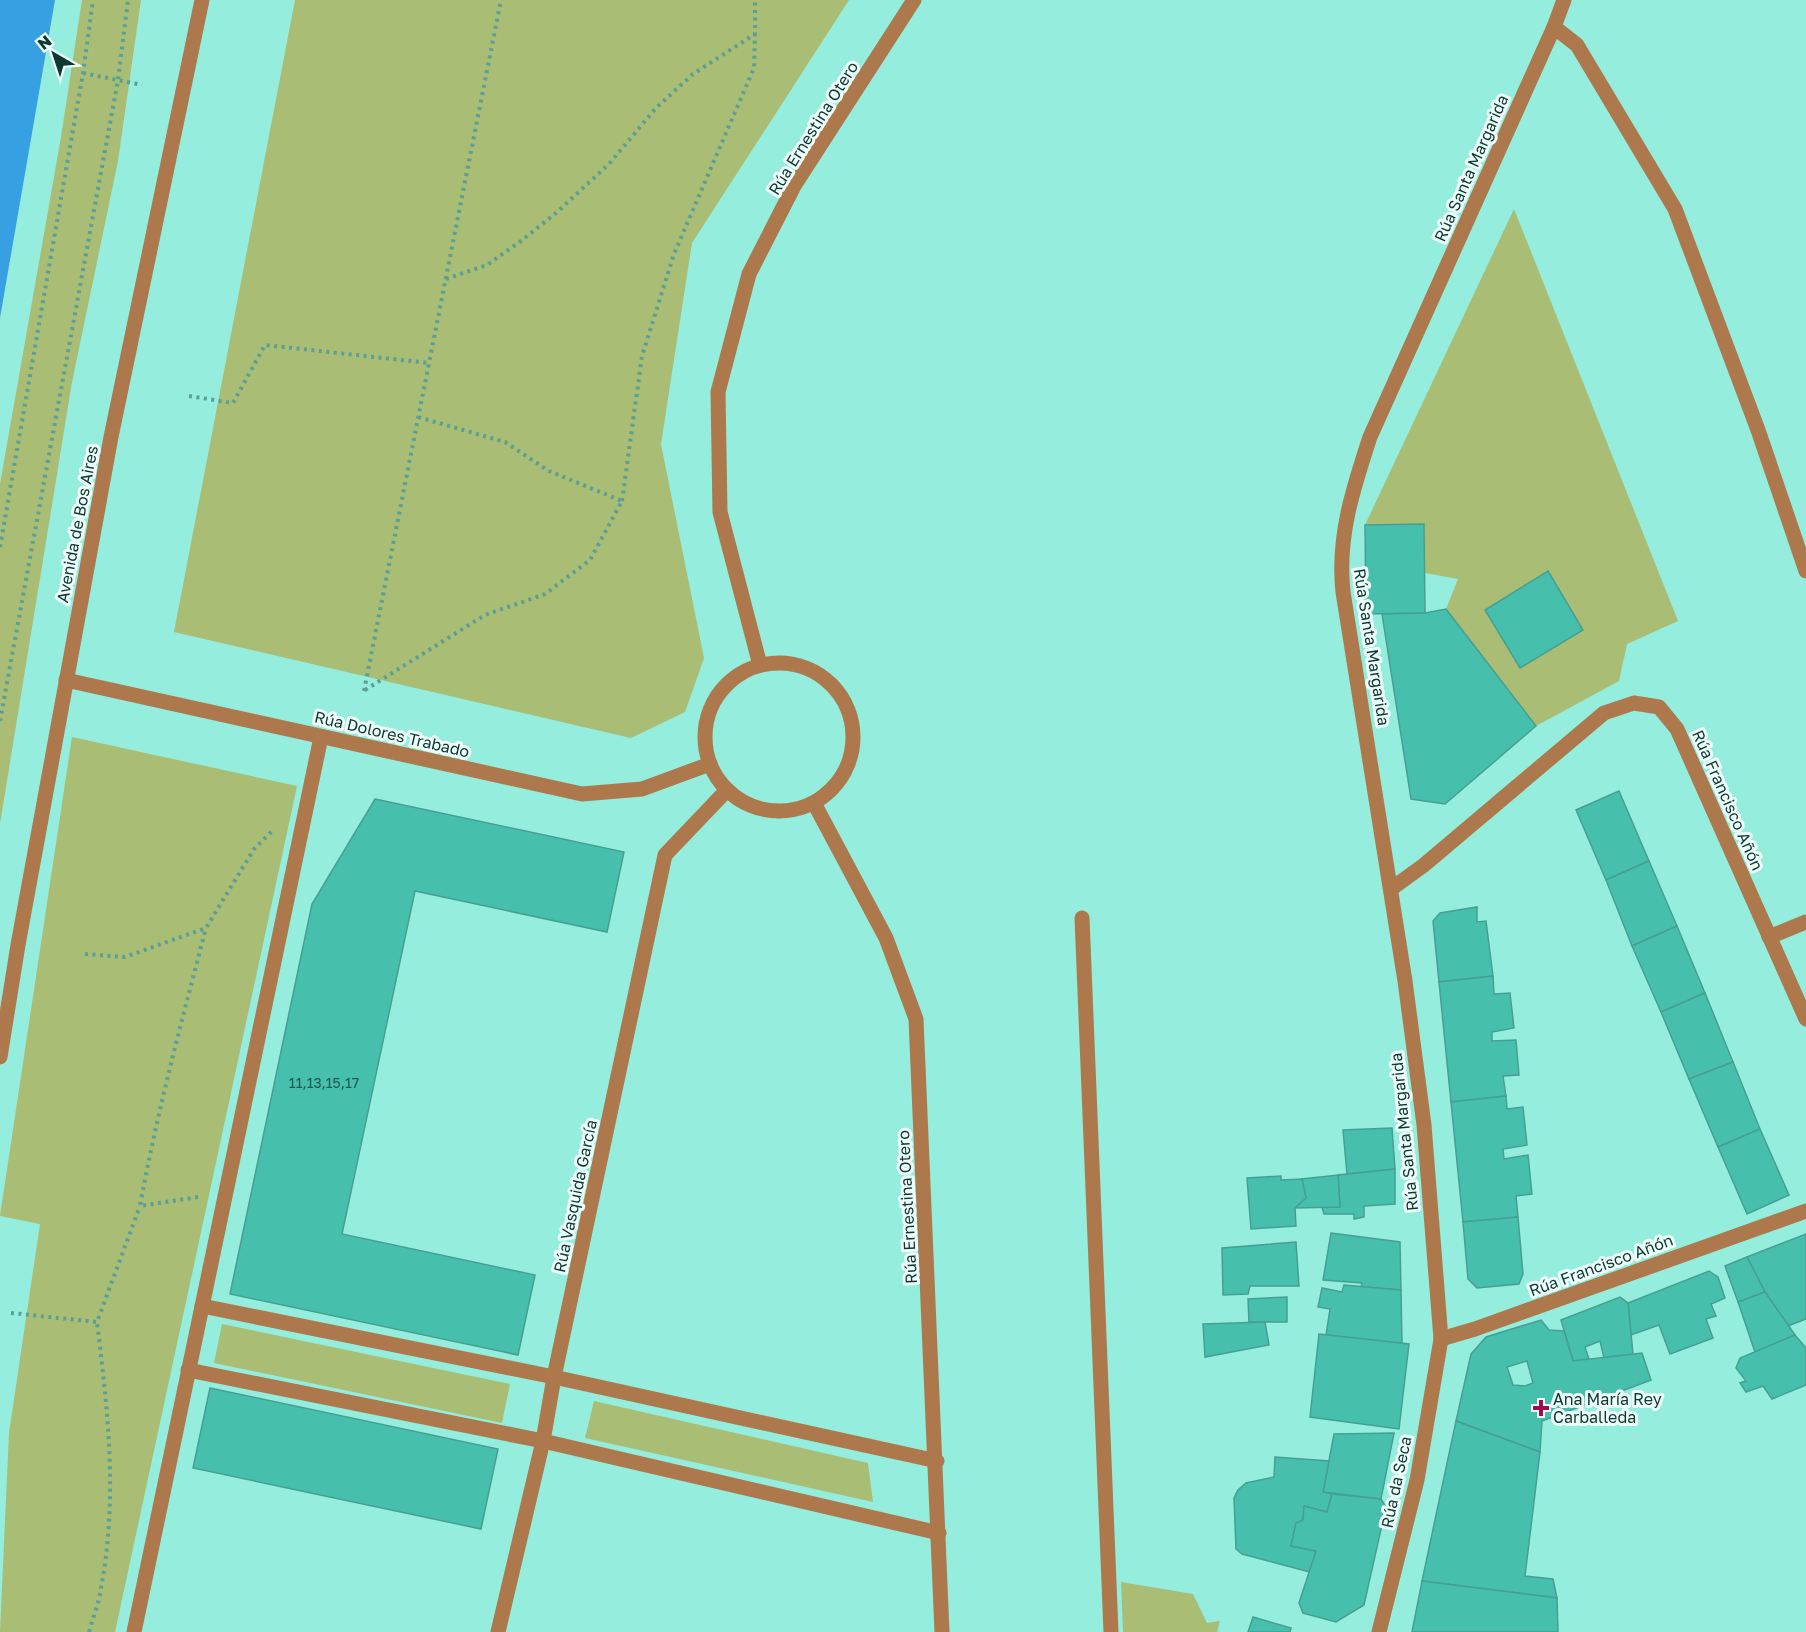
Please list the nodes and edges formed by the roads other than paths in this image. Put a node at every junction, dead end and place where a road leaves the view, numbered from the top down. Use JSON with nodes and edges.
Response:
{"nodes":[{"id":1,"x":202,"y":0,"type":"edge"},
{"id":2,"x":914,"y":0,"type":"edge"},
{"id":3,"x":1564,"y":0,"type":"edge"},
{"id":4,"x":1554,"y":27,"type":"junction"},
{"id":5,"x":1806,"y":571,"type":"edge"},
{"id":6,"x":760,"y":665,"type":"junction"},
{"id":7,"x":66,"y":680,"type":"junction"},
{"id":8,"x":321,"y":737,"type":"junction"},
{"id":9,"x":710,"y":765,"type":"junction"},
{"id":10,"x":727,"y":790,"type":"junction"},
{"id":11,"x":814,"y":803,"type":"junction"},
{"id":12,"x":1391,"y":889,"type":"junction"},
{"id":13,"x":1082,"y":918,"type":"dead end"},
{"id":14,"x":1806,"y":922,"type":"edge"},
{"id":15,"x":1769,"y":937,"type":"junction"},
{"id":16,"x":1806,"y":1019,"type":"edge"},
{"id":17,"x":0,"y":1058,"type":"edge"},
{"id":18,"x":1806,"y":1211,"type":"edge"},
{"id":19,"x":202,"y":1306,"type":"junction"},
{"id":20,"x":1441,"y":1339,"type":"junction"},
{"id":21,"x":188,"y":1370,"type":"junction"},
{"id":22,"x":554,"y":1377,"type":"junction"},
{"id":23,"x":543,"y":1441,"type":"junction"},
{"id":24,"x":936,"y":1461,"type":"junction"},
{"id":25,"x":939,"y":1533,"type":"junction"},
{"id":26,"x":134,"y":1632,"type":"edge"},
{"id":27,"x":498,"y":1632,"type":"edge"},
{"id":28,"x":942,"y":1632,"type":"edge"},
{"id":29,"x":1111,"y":1632,"type":"edge"},
{"id":30,"x":1378,"y":1632,"type":"edge"}],
"edges":[{"from":1,"to":7,"type":"street","name":"Avenida de Bos Aires"},
{"from":2,"to":6,"type":"street","name":"Rúa Ernestina Otero"},
{"from":3,"to":4,"type":"street","name":"Rúa Santa Margarida"},
{"from":4,"to":5,"type":"street"},
{"from":4,"to":12,"type":"street","name":"Rúa Santa Margarida"},
{"from":6,"to":9,"type":"street"},
{"from":6,"to":11,"type":"street"},
{"from":7,"to":8,"type":"street","name":"Rúa Dolores Trabado"},
{"from":7,"to":17,"type":"street","name":"Avenida de Bos Aires"},
{"from":8,"to":9,"type":"street","name":"Rúa Dolores Trabado"},
{"from":8,"to":19,"type":"street"},
{"from":9,"to":10,"type":"street"},
{"from":10,"to":11,"type":"street"},
{"from":10,"to":22,"type":"street","name":"Rúa Vasquida García"},
{"from":11,"to":24,"type":"street","name":"Rúa Ernestina Otero"},
{"from":12,"to":15,"type":"street","name":"Rúa Francisco Añón"},
{"from":12,"to":20,"type":"street","name":"Rúa Santa Margarida"},
{"from":13,"to":29,"type":"street"},
{"from":14,"to":15,"type":"street"},
{"from":15,"to":16,"type":"street","name":"Rúa Francisco Añón"},
{"from":18,"to":20,"type":"street","name":"Rúa Francisco Añón"},
{"from":19,"to":21,"type":"street"},
{"from":19,"to":22,"type":"street"},
{"from":20,"to":30,"type":"street","name":"Rúa da Seca"},
{"from":21,"to":23,"type":"street"},
{"from":21,"to":26,"type":"street"},
{"from":22,"to":23,"type":"street","name":"Rúa Vasquida García"},
{"from":22,"to":24,"type":"street"},
{"from":23,"to":25,"type":"street"},
{"from":23,"to":27,"type":"street","name":"Rúa Vasquida García"},
{"from":24,"to":25,"type":"street","name":"Rúa Ernestina Otero"},
{"from":25,"to":28,"type":"street","name":"Rúa Ernestina Otero"}]}
